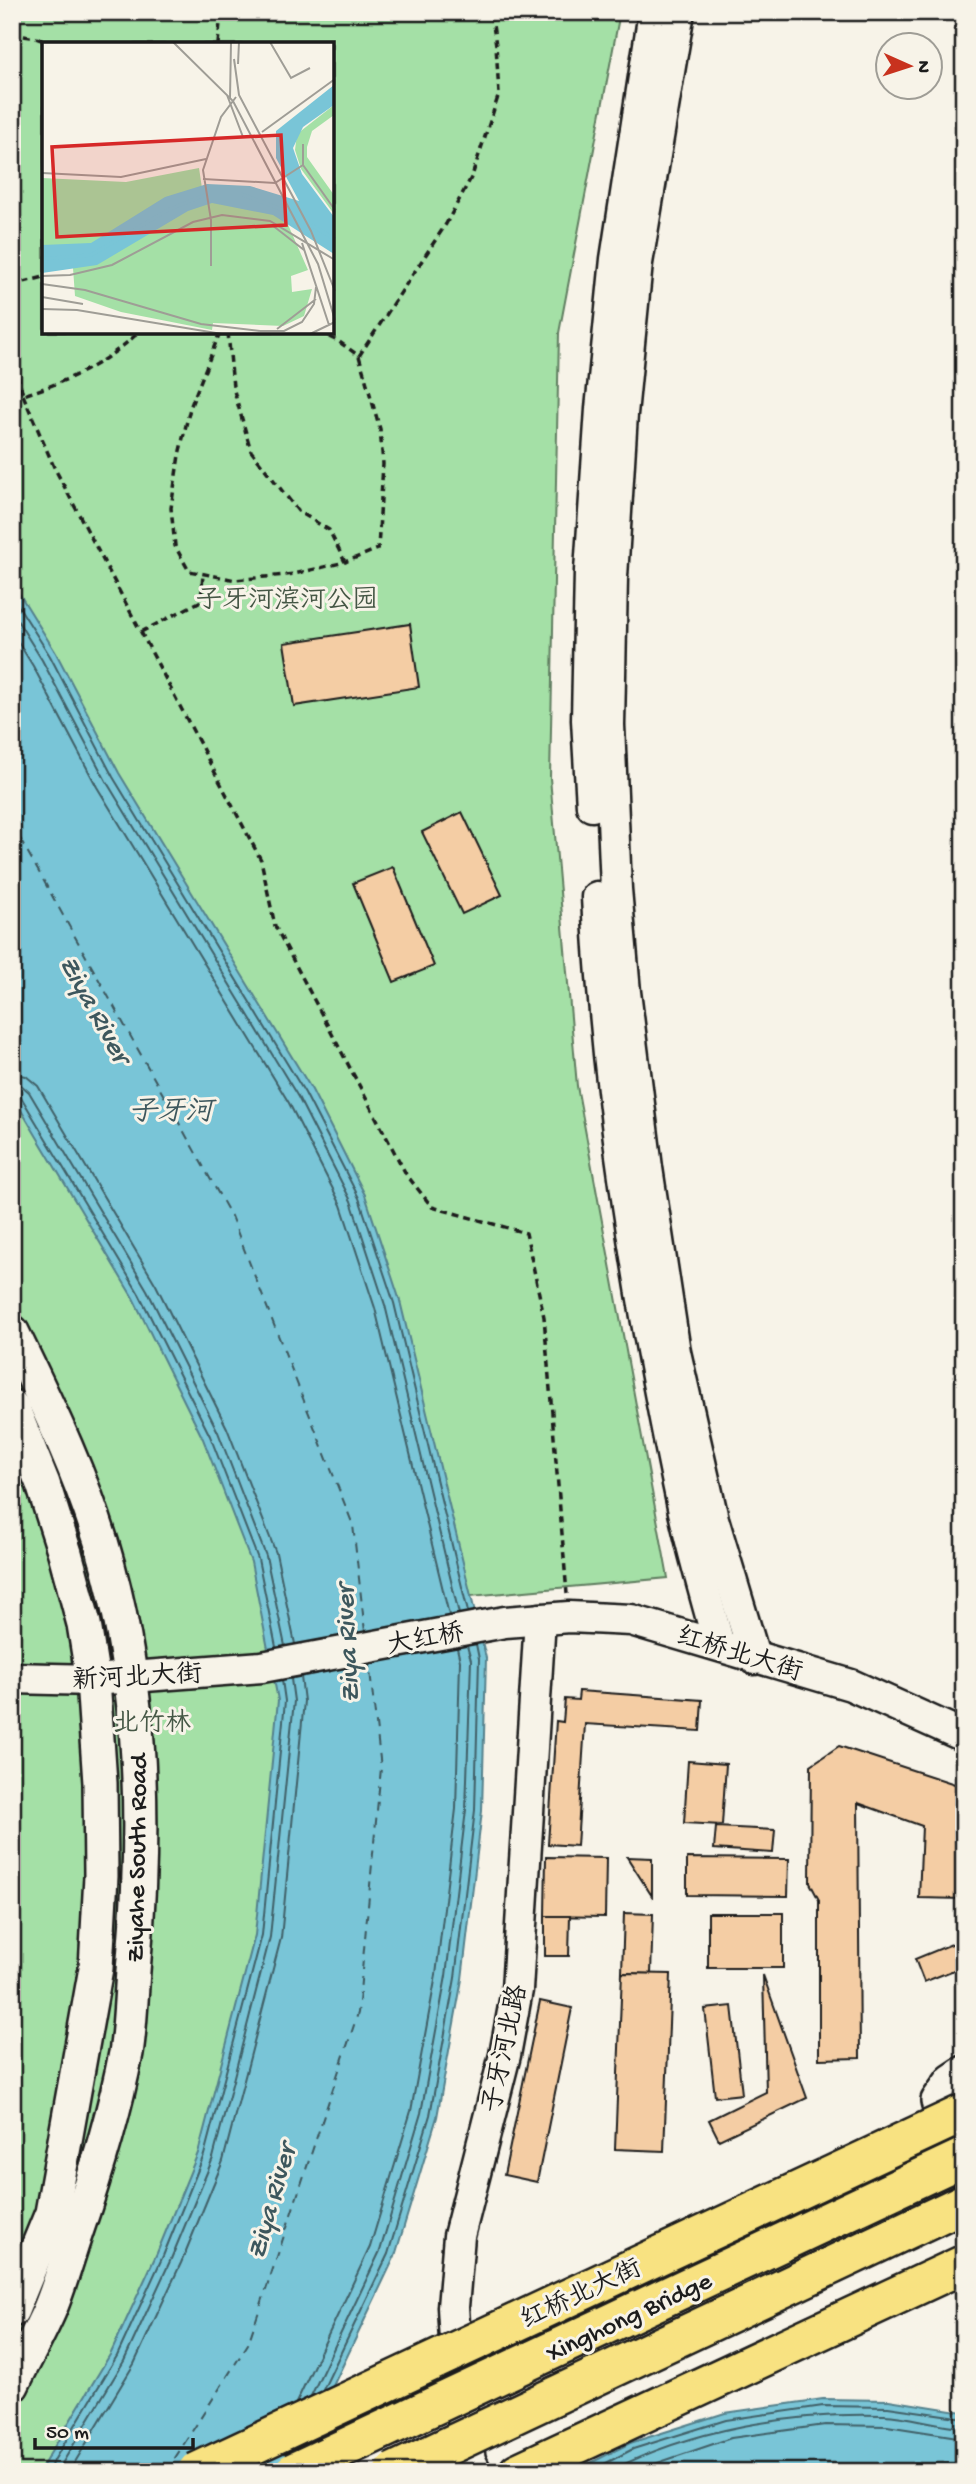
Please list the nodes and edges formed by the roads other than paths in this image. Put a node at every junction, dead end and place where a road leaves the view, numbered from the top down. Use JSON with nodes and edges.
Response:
{"nodes":[{"id":1,"x":654,"y":12,"type":"edge"},
{"id":2,"x":679,"y":12,"type":"edge"},
{"id":3,"x":12,"y":1332,"type":"edge"},
{"id":4,"x":12,"y":1407,"type":"edge"},
{"id":5,"x":555,"y":1618,"type":"junction"},
{"id":6,"x":505,"y":1622,"type":"joint"},
{"id":7,"x":122,"y":1630,"type":"junction"},
{"id":8,"x":86,"y":1636,"type":"junction"},
{"id":9,"x":719,"y":1645,"type":"junction"},
{"id":10,"x":755,"y":1658,"type":"junction"},
{"id":11,"x":262,"y":1667,"type":"joint"},
{"id":12,"x":12,"y":1678,"type":"edge"},
{"id":13,"x":131,"y":1678,"type":"junction"},
{"id":14,"x":93,"y":1680,"type":"junction"},
{"id":15,"x":964,"y":1736,"type":"edge"},
{"id":16,"x":964,"y":2073,"type":"edge"},
{"id":17,"x":964,"y":2113,"type":"edge"},
{"id":18,"x":964,"y":2158,"type":"edge"},
{"id":19,"x":964,"y":2172,"type":"edge"},
{"id":20,"x":964,"y":2203,"type":"edge"},
{"id":21,"x":964,"y":2264,"type":"edge"},
{"id":22,"x":12,"y":2310,"type":"edge"},
{"id":23,"x":12,"y":2385,"type":"edge"},
{"id":24,"x":196,"y":2472,"type":"edge"},
{"id":25,"x":293,"y":2472,"type":"edge"},
{"id":26,"x":393,"y":2472,"type":"edge"},
{"id":27,"x":476,"y":2472,"type":"edge"},
{"id":28,"x":518,"y":2472,"type":"edge"}],
"edges":[{"from":1,"to":9,"type":"street"},
{"from":2,"to":10,"type":"street"},
{"from":3,"to":7,"type":"main road","name":"Ziyahe South Road"},
{"from":4,"to":8,"type":"main road","name":"Ziyahe South Road"},
{"from":5,"to":6,"type":"street","name":"红桥北大街"},
{"from":5,"to":9,"type":"street","name":"红桥北大街"},
{"from":5,"to":27,"type":"street","name":"子牙河北路"},
{"from":6,"to":11,"type":"street","name":"大红桥"},
{"from":7,"to":8,"type":"main road"},
{"from":7,"to":13,"type":"main road","name":"Ziyahe South Road"},
{"from":8,"to":14,"type":"main road","name":"Ziyahe South Road"},
{"from":9,"to":10,"type":"street","name":"红桥北大街"},
{"from":10,"to":15,"type":"street","name":"红桥北大街"},
{"from":11,"to":13,"type":"street","name":"新河北大街"},
{"from":12,"to":14,"type":"street","name":"新河北大街"},
{"from":13,"to":14,"type":"street","name":"新河北大街"},
{"from":13,"to":23,"type":"main road","name":"Ziyahe South Road"},
{"from":14,"to":22,"type":"main road","name":"Ziyahe South Road"},
{"from":16,"to":19,"type":"main road"},
{"from":17,"to":24,"type":"main road","name":"红桥北大街","bridge":true},
{"from":18,"to":25,"type":"main road","name":"Xinghong Bridge","bridge":true},
{"from":20,"to":26,"type":"main road","name":"Xinghong Bridge","bridge":true},
{"from":21,"to":28,"type":"main road"}]}
